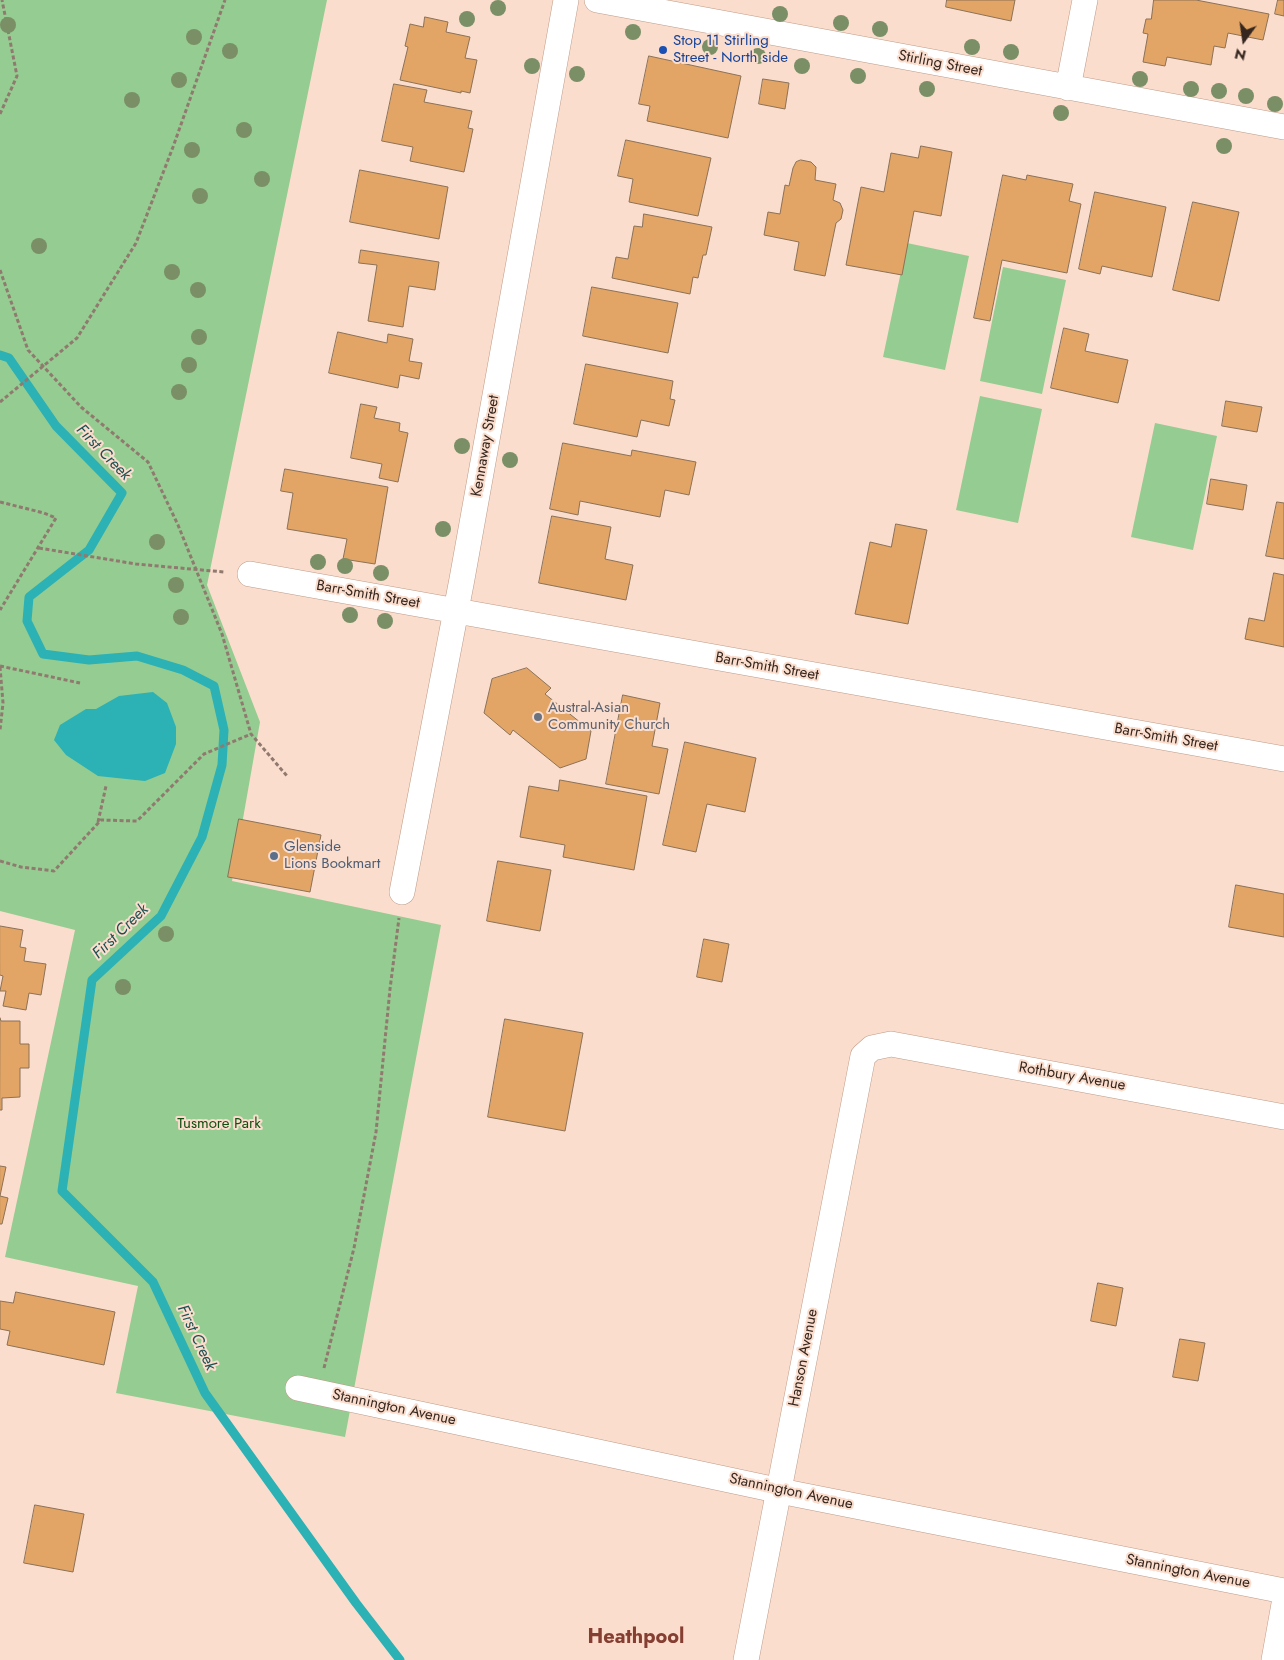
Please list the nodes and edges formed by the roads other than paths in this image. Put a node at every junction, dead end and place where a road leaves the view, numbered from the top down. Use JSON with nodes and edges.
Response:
{"nodes":[{"id":1,"x":566,"y":0,"type":"edge"},
{"id":2,"x":597,"y":0,"type":"edge"},
{"id":3,"x":1085,"y":0,"type":"edge"},
{"id":4,"x":1068,"y":88,"type":"junction"},
{"id":5,"x":1284,"y":127,"type":"edge"},
{"id":6,"x":250,"y":574,"type":"road end"},
{"id":7,"x":456,"y":611,"type":"junction"},
{"id":8,"x":1284,"y":759,"type":"edge"},
{"id":9,"x":402,"y":892,"type":"road end"},
{"id":10,"x":863,"y":1056,"type":"joint"},
{"id":11,"x":1284,"y":1116,"type":"edge"},
{"id":12,"x":308,"y":1390,"type":"road end"},
{"id":13,"x":778,"y":1490,"type":"junction"},
{"id":14,"x":1284,"y":1591,"type":"edge"},
{"id":15,"x":1284,"y":1604,"type":"edge"},
{"id":16,"x":746,"y":1660,"type":"edge"},
{"id":17,"x":1274,"y":1660,"type":"edge"}],
"edges":[{"from":1,"to":7,"type":"street","name":"Kennaway Street"},
{"from":2,"to":4,"type":"street","name":"Stirling Street"},
{"from":3,"to":4,"type":"street"},
{"from":4,"to":5,"type":"street","name":"Stirling Street"},
{"from":6,"to":7,"type":"street","name":"Barr-Smith Street"},
{"from":7,"to":8,"type":"street","name":"Barr-Smith Street"},
{"from":7,"to":9,"type":"street","name":"Kennaway Street"},
{"from":10,"to":11,"type":"street","name":"Rothbury Avenue"},
{"from":10,"to":13,"type":"street","name":"Hanson Avenue"},
{"from":12,"to":13,"type":"street","name":"Stannington Avenue"},
{"from":13,"to":14,"type":"street","name":"Stannington Avenue"},
{"from":13,"to":16,"type":"street","name":"Hanson Avenue"},
{"from":15,"to":17,"type":"street"}]}
